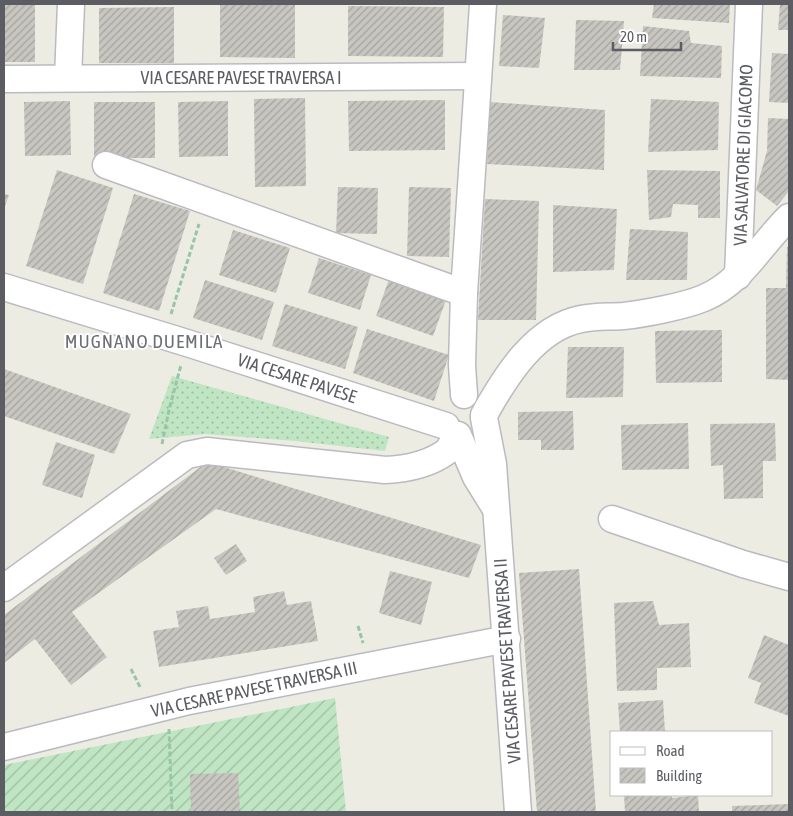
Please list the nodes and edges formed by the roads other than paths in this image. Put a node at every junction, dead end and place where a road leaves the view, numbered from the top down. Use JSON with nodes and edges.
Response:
{"nodes":[{"id":1,"x":71,"y":4,"type":"edge"},
{"id":2,"x":483,"y":4,"type":"edge"},
{"id":3,"x":749,"y":4,"type":"edge"},
{"id":4,"x":478,"y":76,"type":"junction"},
{"id":5,"x":68,"y":78,"type":"junction"},
{"id":6,"x":4,"y":79,"type":"edge"},
{"id":7,"x":106,"y":165,"type":"dead end"},
{"id":8,"x":789,"y":217,"type":"edge"},
{"id":9,"x":738,"y":276,"type":"junction"},
{"id":10,"x":4,"y":287,"type":"edge"},
{"id":11,"x":464,"y":293,"type":"junction"},
{"id":12,"x":464,"y":395,"type":"junction"},
{"id":13,"x":484,"y":416,"type":"junction"},
{"id":14,"x":454,"y":432,"type":"junction"},
{"id":15,"x":495,"y":509,"type":"junction"},
{"id":16,"x":612,"y":519,"type":"dead end"},
{"id":17,"x":789,"y":577,"type":"edge"},
{"id":18,"x":4,"y":588,"type":"edge"},
{"id":19,"x":507,"y":639,"type":"junction"},
{"id":20,"x":4,"y":747,"type":"edge"},
{"id":21,"x":518,"y":812,"type":"edge"}],
"edges":[{"from":1,"to":5,"type":"street"},
{"from":2,"to":4,"type":"street"},
{"from":3,"to":9,"type":"street","name":"VIA SALVATORE DI GIACOMO"},
{"from":4,"to":5,"type":"street","name":"VIA CESARE PAVESE TRAVERSA I"},
{"from":4,"to":11,"type":"street"},
{"from":5,"to":6,"type":"street","name":"VIA CESARE PAVESE TRAVERSA I"},
{"from":7,"to":11,"type":"street"},
{"from":8,"to":9,"type":"street"},
{"from":9,"to":13,"type":"street"},
{"from":10,"to":14,"type":"street","name":"VIA CESARE PAVESE"},
{"from":11,"to":12,"type":"street"},
{"from":12,"to":13,"type":"street"},
{"from":12,"to":14,"type":"street"},
{"from":13,"to":14,"type":"street"},
{"from":13,"to":15,"type":"street","name":"VIA CESARE PAVESE TRAVERSA II"},
{"from":14,"to":15,"type":"street","name":"VIA CESARE PAVESE TRAVERSA II"},
{"from":14,"to":18,"type":"street"},
{"from":15,"to":19,"type":"street","name":"VIA CESARE PAVESE TRAVERSA II"},
{"from":16,"to":17,"type":"street"},
{"from":19,"to":20,"type":"street","name":"VIA CESARE PAVESE TRAVERSA III"},
{"from":19,"to":21,"type":"street","name":"VIA CESARE PAVESE TRAVERSA II"}]}
